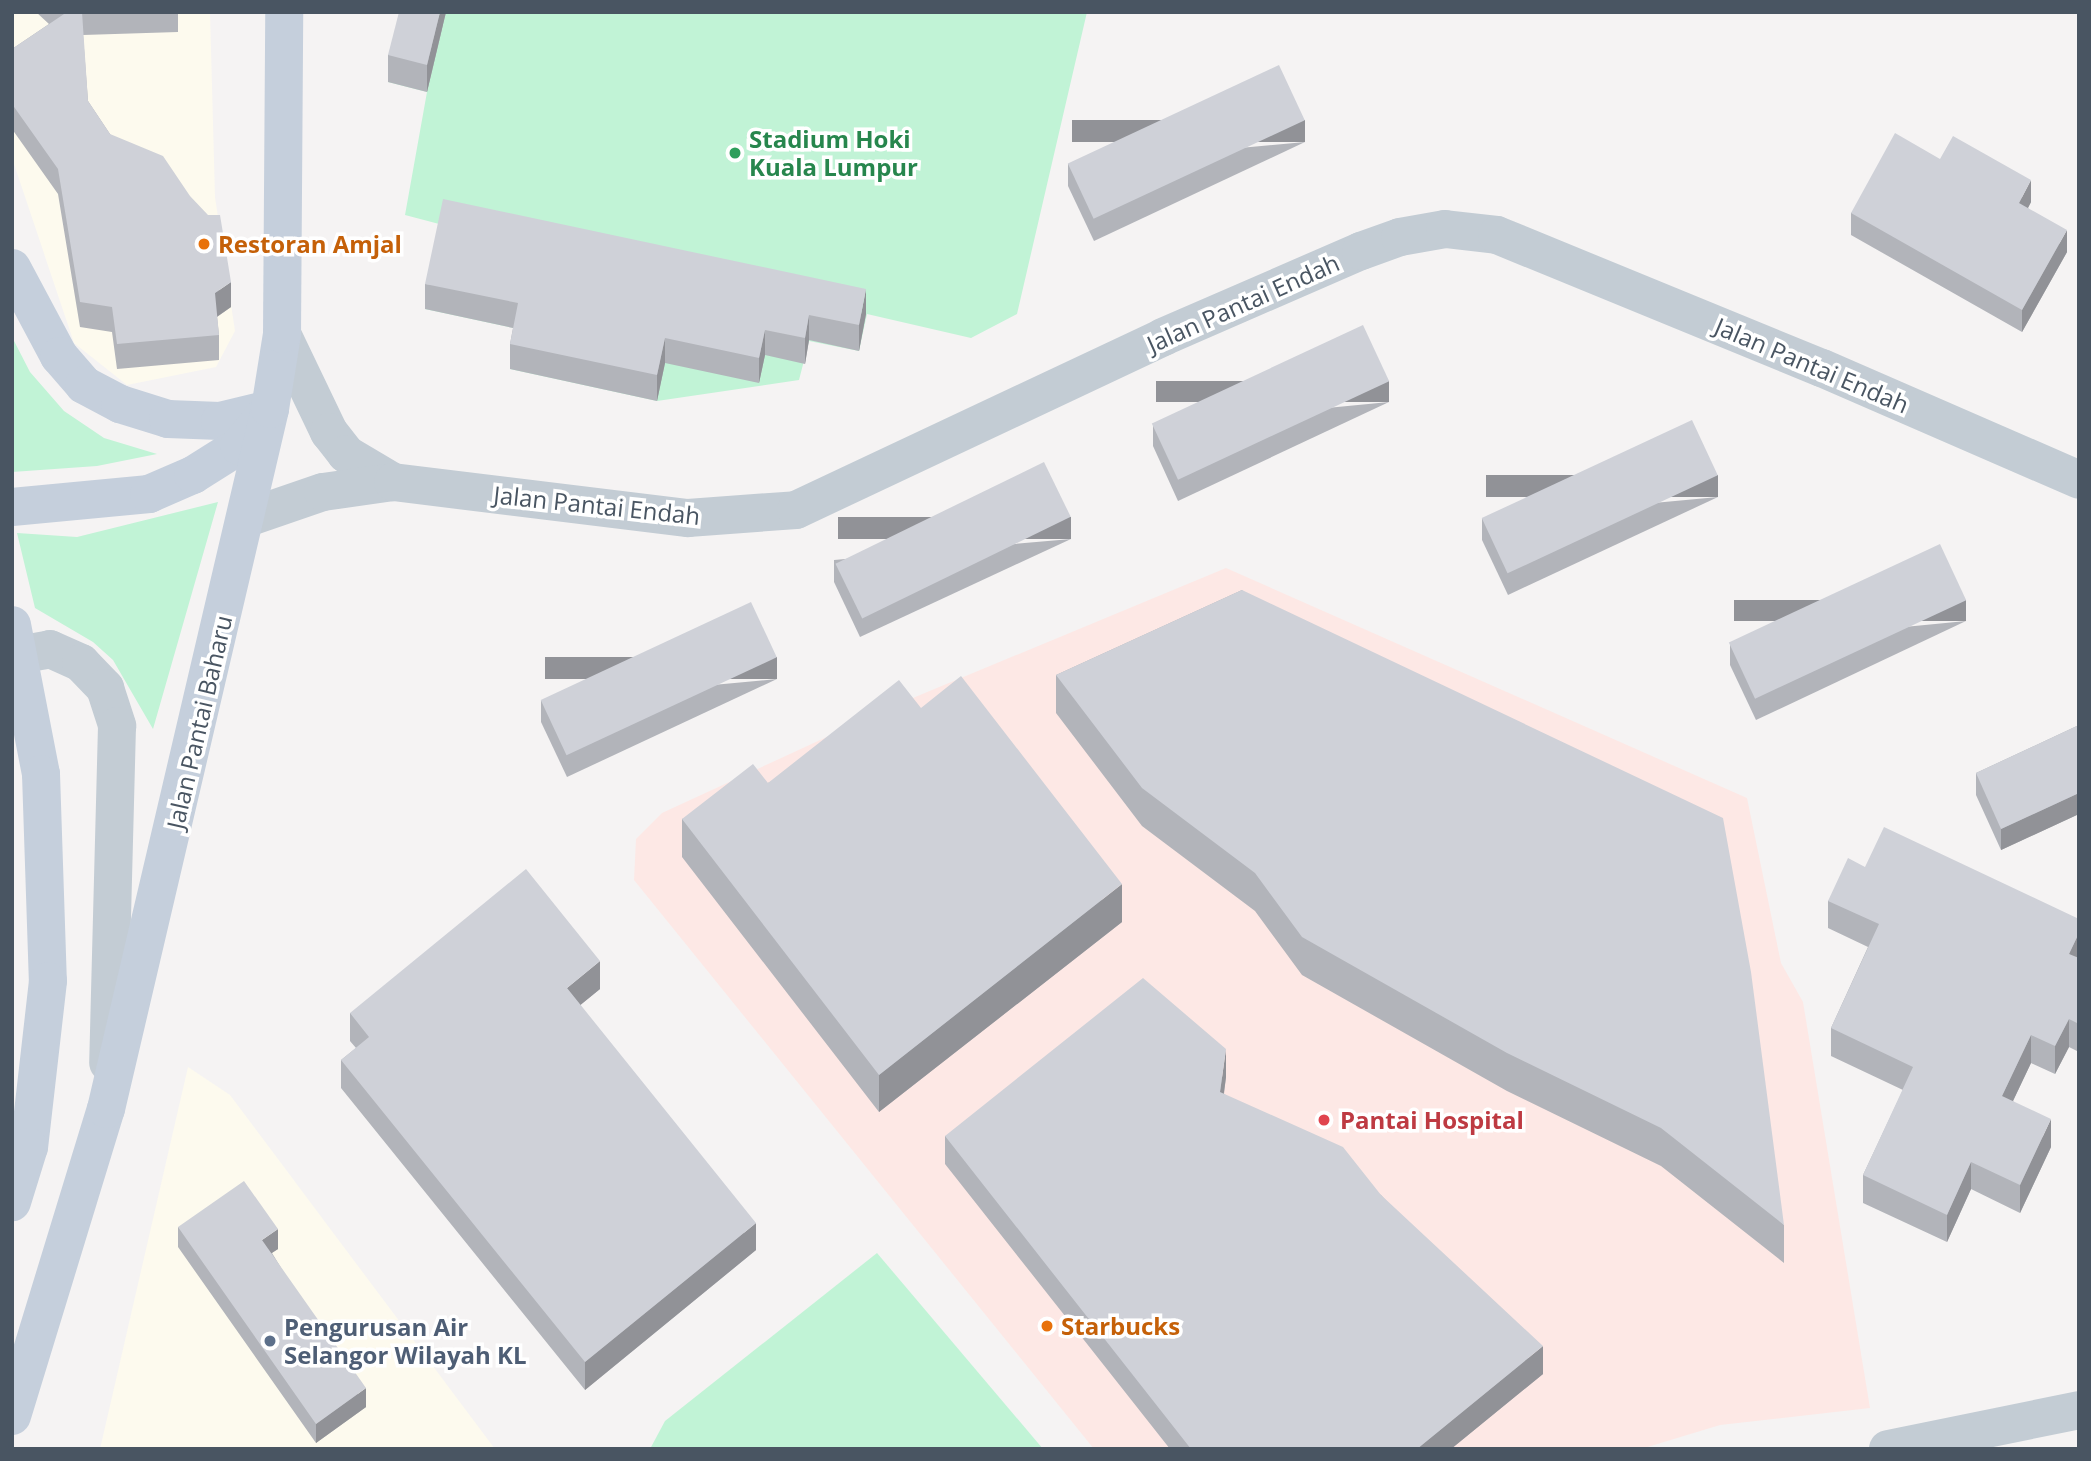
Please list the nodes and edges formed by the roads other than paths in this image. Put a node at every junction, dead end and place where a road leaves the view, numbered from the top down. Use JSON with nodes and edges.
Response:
{"nodes":[{"id":1,"x":284,"y":12,"type":"edge"},
{"id":2,"x":12,"y":268,"type":"edge"},
{"id":3,"x":282,"y":334,"type":"junction"},
{"id":4,"x":270,"y":409,"type":"junction"},
{"id":5,"x":2079,"y":480,"type":"edge"},
{"id":6,"x":393,"y":482,"type":"junction"},
{"id":7,"x":12,"y":507,"type":"edge"},
{"id":8,"x":247,"y":518,"type":"junction"},
{"id":9,"x":12,"y":625,"type":"edge"},
{"id":10,"x":12,"y":656,"type":"edge"},
{"id":11,"x":106,"y":1109,"type":"junction"},
{"id":12,"x":12,"y":1202,"type":"edge"},
{"id":13,"x":2079,"y":1410,"type":"edge"},
{"id":14,"x":12,"y":1416,"type":"edge"},
{"id":15,"x":1888,"y":1449,"type":"edge"}],
"edges":[{"from":1,"to":3,"type":"main road","name":"Jalan Pantai Baharu"},
{"from":2,"to":4,"type":"main road"},
{"from":3,"to":4,"type":"main road","name":"Jalan Pantai Baharu"},
{"from":3,"to":6,"type":"street","name":"Jalan Pantai Endah"},
{"from":4,"to":7,"type":"main road"},
{"from":4,"to":8,"type":"main road","name":"Jalan Pantai Baharu"},
{"from":5,"to":6,"type":"street","name":"Jalan Pantai Endah"},
{"from":6,"to":8,"type":"street","name":"Jalan Pantai Endah"},
{"from":8,"to":11,"type":"main road","name":"Jalan Pantai Baharu"},
{"from":9,"to":12,"type":"main road"},
{"from":10,"to":11,"type":"street"},
{"from":11,"to":14,"type":"main road","name":"Jalan Pantai Baharu"},
{"from":13,"to":15,"type":"street"}]}
